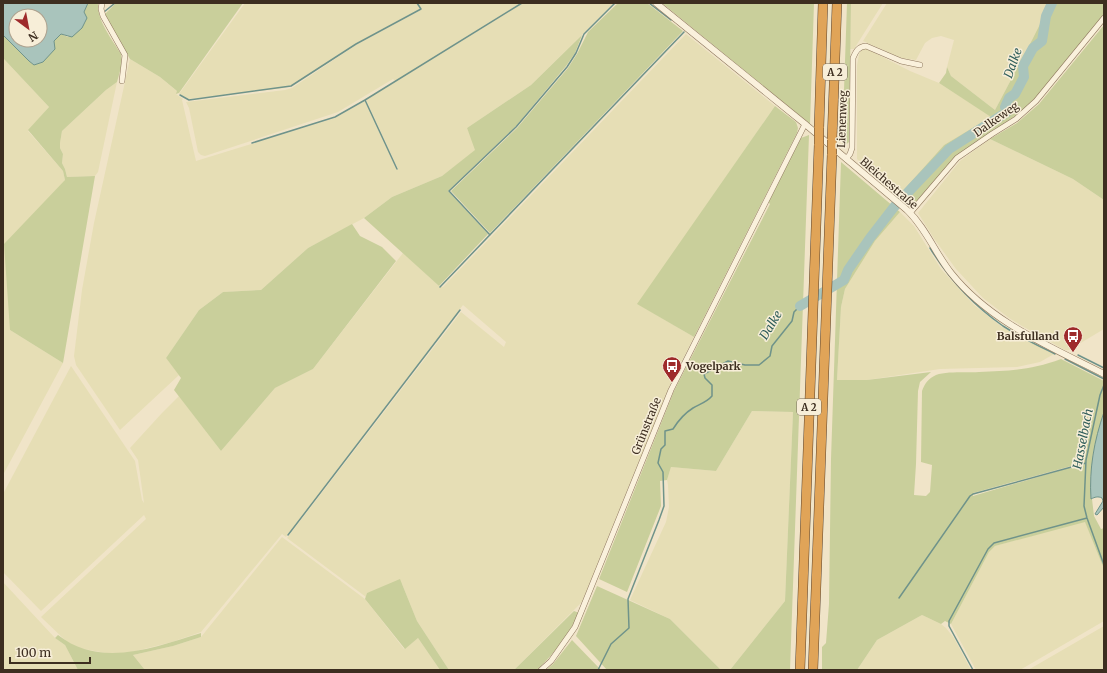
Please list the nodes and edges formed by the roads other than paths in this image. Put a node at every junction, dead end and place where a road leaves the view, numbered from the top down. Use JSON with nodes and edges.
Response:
{"nodes":[{"id":1,"x":102,"y":3,"type":"edge"},
{"id":2,"x":656,"y":3,"type":"edge"},
{"id":3,"x":823,"y":3,"type":"edge"},
{"id":4,"x":837,"y":3,"type":"edge"},
{"id":5,"x":1104,"y":18,"type":"edge"},
{"id":6,"x":920,"y":65,"type":"dead end"},
{"id":7,"x":122,"y":81,"type":"dead end"},
{"id":8,"x":805,"y":124,"type":"junction"},
{"id":9,"x":846,"y":159,"type":"junction"},
{"id":10,"x":909,"y":212,"type":"junction"},
{"id":11,"x":1104,"y":374,"type":"edge"},
{"id":12,"x":541,"y":670,"type":"edge"},
{"id":13,"x":800,"y":670,"type":"edge"},
{"id":14,"x":813,"y":670,"type":"edge"}],
"edges":[{"from":1,"to":7,"type":"street"},
{"from":2,"to":8,"type":"street","name":"Bleichestraße"},
{"from":3,"to":13,"type":"highway","number":"A 2","bridge":true},
{"from":4,"to":14,"type":"highway","number":"A 2","bridge":true},
{"from":5,"to":10,"type":"street","name":"Dalkeweg"},
{"from":6,"to":9,"type":"street","name":"Lienenweg"},
{"from":8,"to":9,"type":"street","name":"Bleichestraße"},
{"from":8,"to":12,"type":"street","name":"Grünstraße"},
{"from":9,"to":10,"type":"street","name":"Bleichestraße"},
{"from":10,"to":11,"type":"street","name":"Bleichestraße"}]}
